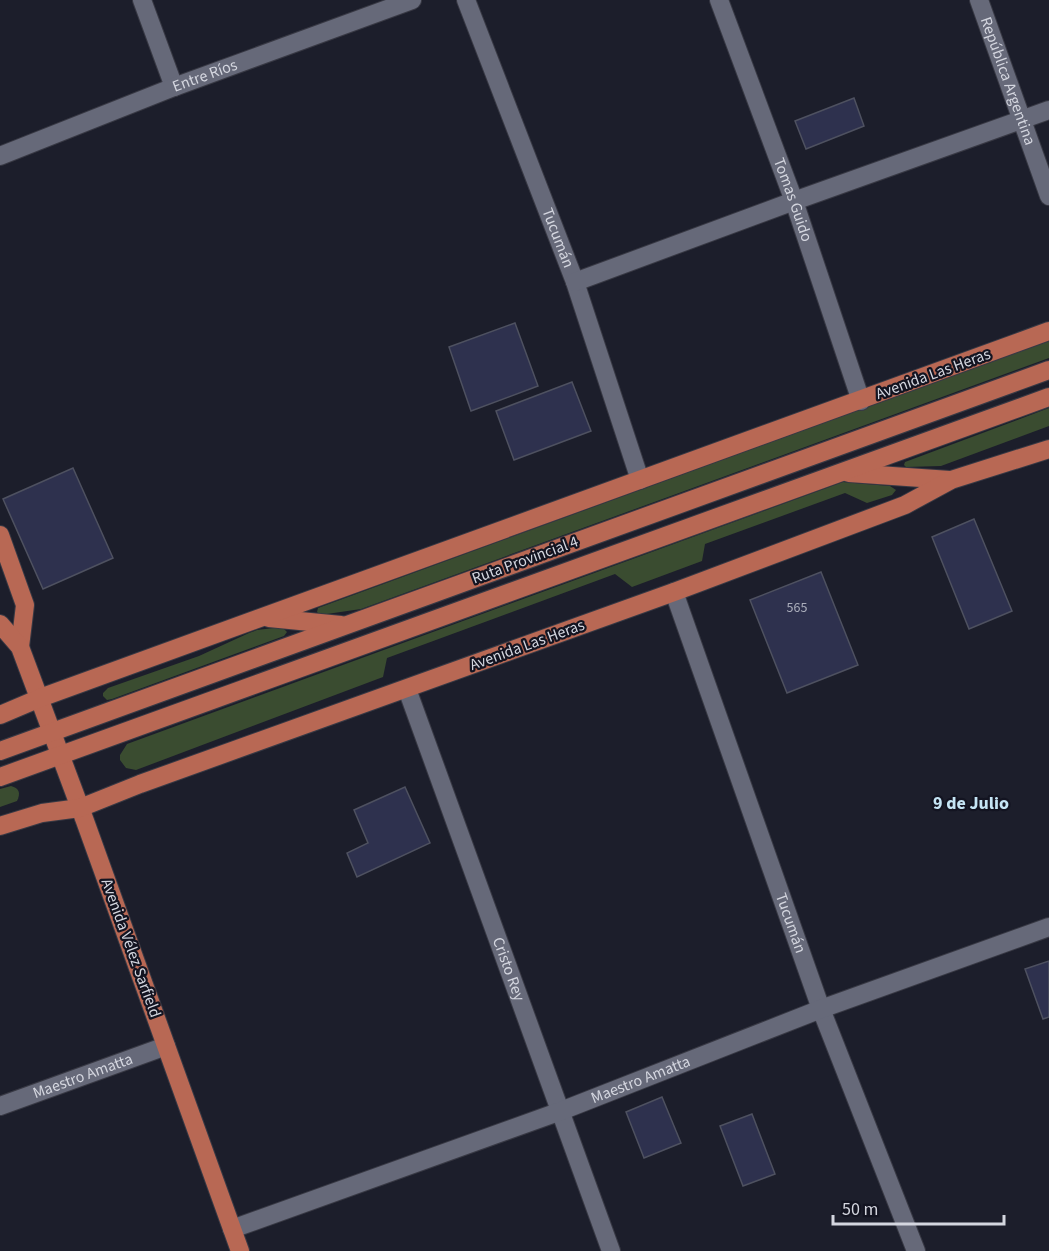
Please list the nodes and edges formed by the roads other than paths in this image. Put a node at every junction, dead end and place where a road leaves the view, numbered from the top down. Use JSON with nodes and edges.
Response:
{"nodes":[{"id":1,"x":142,"y":0,"type":"edge"},
{"id":2,"x":412,"y":0,"type":"edge"},
{"id":3,"x":466,"y":0,"type":"edge"},
{"id":4,"x":719,"y":0,"type":"edge"},
{"id":5,"x":979,"y":0,"type":"edge"},
{"id":6,"x":174,"y":87,"type":"junction"},
{"id":7,"x":1049,"y":110,"type":"edge"},
{"id":8,"x":1023,"y":120,"type":"junction"},
{"id":9,"x":0,"y":156,"type":"edge"},
{"id":10,"x":1049,"y":196,"type":"edge"},
{"id":11,"x":794,"y":201,"type":"junction"},
{"id":12,"x":576,"y":282,"type":"junction"},
{"id":13,"x":1049,"y":331,"type":"edge"},
{"id":14,"x":1049,"y":370,"type":"edge"},
{"id":15,"x":1049,"y":397,"type":"edge"},
{"id":16,"x":861,"y":400,"type":"junction"},
{"id":17,"x":1049,"y":449,"type":"edge"},
{"id":18,"x":842,"y":472,"type":"junction"},
{"id":19,"x":640,"y":480,"type":"junction"},
{"id":20,"x":951,"y":480,"type":"junction"},
{"id":21,"x":0,"y":535,"type":"edge"},
{"id":22,"x":674,"y":592,"type":"junction"},
{"id":23,"x":263,"y":618,"type":"junction"},
{"id":24,"x":0,"y":624,"type":"edge"},
{"id":25,"x":345,"y":626,"type":"junction"},
{"id":26,"x":0,"y":647,"type":"edge"},
{"id":27,"x":20,"y":647,"type":"junction"},
{"id":28,"x":406,"y":689,"type":"junction"},
{"id":29,"x":40,"y":699,"type":"junction"},
{"id":30,"x":0,"y":715,"type":"edge"},
{"id":31,"x":52,"y":732,"type":"junction"},
{"id":32,"x":0,"y":751,"type":"edge"},
{"id":33,"x":61,"y":755,"type":"junction"},
{"id":34,"x":0,"y":777,"type":"edge"},
{"id":35,"x":80,"y":808,"type":"junction"},
{"id":36,"x":0,"y":826,"type":"edge"},
{"id":37,"x":1049,"y":927,"type":"edge"},
{"id":38,"x":821,"y":1009,"type":"junction"},
{"id":39,"x":166,"y":1046,"type":"junction"},
{"id":40,"x":0,"y":1106,"type":"edge"},
{"id":41,"x":561,"y":1111,"type":"junction"},
{"id":42,"x":232,"y":1229,"type":"junction"},
{"id":43,"x":239,"y":1251,"type":"edge"},
{"id":44,"x":611,"y":1251,"type":"edge"},
{"id":45,"x":916,"y":1251,"type":"edge"}],
"edges":[{"from":1,"to":6,"type":"street"},
{"from":2,"to":6,"type":"street","name":"Entre Ríos"},
{"from":3,"to":12,"type":"street","name":"Tucumán"},
{"from":4,"to":11,"type":"street","name":"Tomas Guido"},
{"from":5,"to":8,"type":"street","name":"República Argentina"},
{"from":6,"to":9,"type":"street","name":"Entre Ríos"},
{"from":7,"to":8,"type":"street"},
{"from":8,"to":10,"type":"street","name":"República Argentina"},
{"from":8,"to":11,"type":"street"},
{"from":11,"to":12,"type":"street"},
{"from":11,"to":16,"type":"street","name":"Tomas Guido"},
{"from":12,"to":19,"type":"street","name":"Tucumán"},
{"from":13,"to":16,"type":"main road","name":"Avenida Las Heras"},
{"from":14,"to":25,"type":"main road","name":"Ruta Provincial 4"},
{"from":15,"to":18,"type":"main road","name":"Ruta Provincial 4"},
{"from":16,"to":19,"type":"main road","name":"Avenida Las Heras"},
{"from":17,"to":20,"type":"main road","name":"Avenida Las Heras"},
{"from":18,"to":20,"type":"main road"},
{"from":18,"to":33,"type":"main road","name":"Ruta Provincial 4"},
{"from":19,"to":23,"type":"main road","name":"Avenida Las Heras"},
{"from":20,"to":22,"type":"main road","name":"Avenida Las Heras"},
{"from":21,"to":27,"type":"main road","name":"Avenida Vélez Sarfield"},
{"from":22,"to":28,"type":"main road","name":"Avenida Las Heras"},
{"from":22,"to":38,"type":"street","name":"Tucumán"},
{"from":23,"to":25,"type":"main road"},
{"from":23,"to":29,"type":"main road","name":"Avenida Las Heras"},
{"from":24,"to":27,"type":"main road","name":"Avenida Vélez Sarfield"},
{"from":25,"to":31,"type":"main road","name":"Ruta Provincial 4"},
{"from":26,"to":27,"type":"main road"},
{"from":27,"to":29,"type":"main road","name":"Avenida Vélez Sarfield"},
{"from":28,"to":35,"type":"main road","name":"Avenida Las Heras"},
{"from":28,"to":41,"type":"street","name":"Cristo Rey"},
{"from":29,"to":30,"type":"main road","name":"Avenida Las Heras"},
{"from":29,"to":31,"type":"main road","name":"Avenida Vélez Sarfield"},
{"from":31,"to":32,"type":"main road","name":"Ruta Provincial 4"},
{"from":31,"to":33,"type":"main road","name":"Avenida Vélez Sarfield"},
{"from":33,"to":34,"type":"main road","name":"Ruta Provincial 4"},
{"from":33,"to":35,"type":"main road","name":"Avenida Vélez Sarfield"},
{"from":35,"to":36,"type":"main road","name":"Avenida Las Heras"},
{"from":35,"to":39,"type":"main road","name":"Avenida Vélez Sarfield"},
{"from":37,"to":38,"type":"street","name":"Maestro Amatta"},
{"from":38,"to":41,"type":"street","name":"Maestro Amatta"},
{"from":38,"to":45,"type":"street","name":"Tucumán"},
{"from":39,"to":40,"type":"street","name":"Maestro Amatta"},
{"from":39,"to":42,"type":"main road","name":"Avenida Vélez Sarfield"},
{"from":41,"to":42,"type":"street","name":"Maestro Amatta"},
{"from":41,"to":44,"type":"street","name":"Cristo Rey"},
{"from":42,"to":43,"type":"main road","name":"Avenida Vélez Sarfield"}]}
